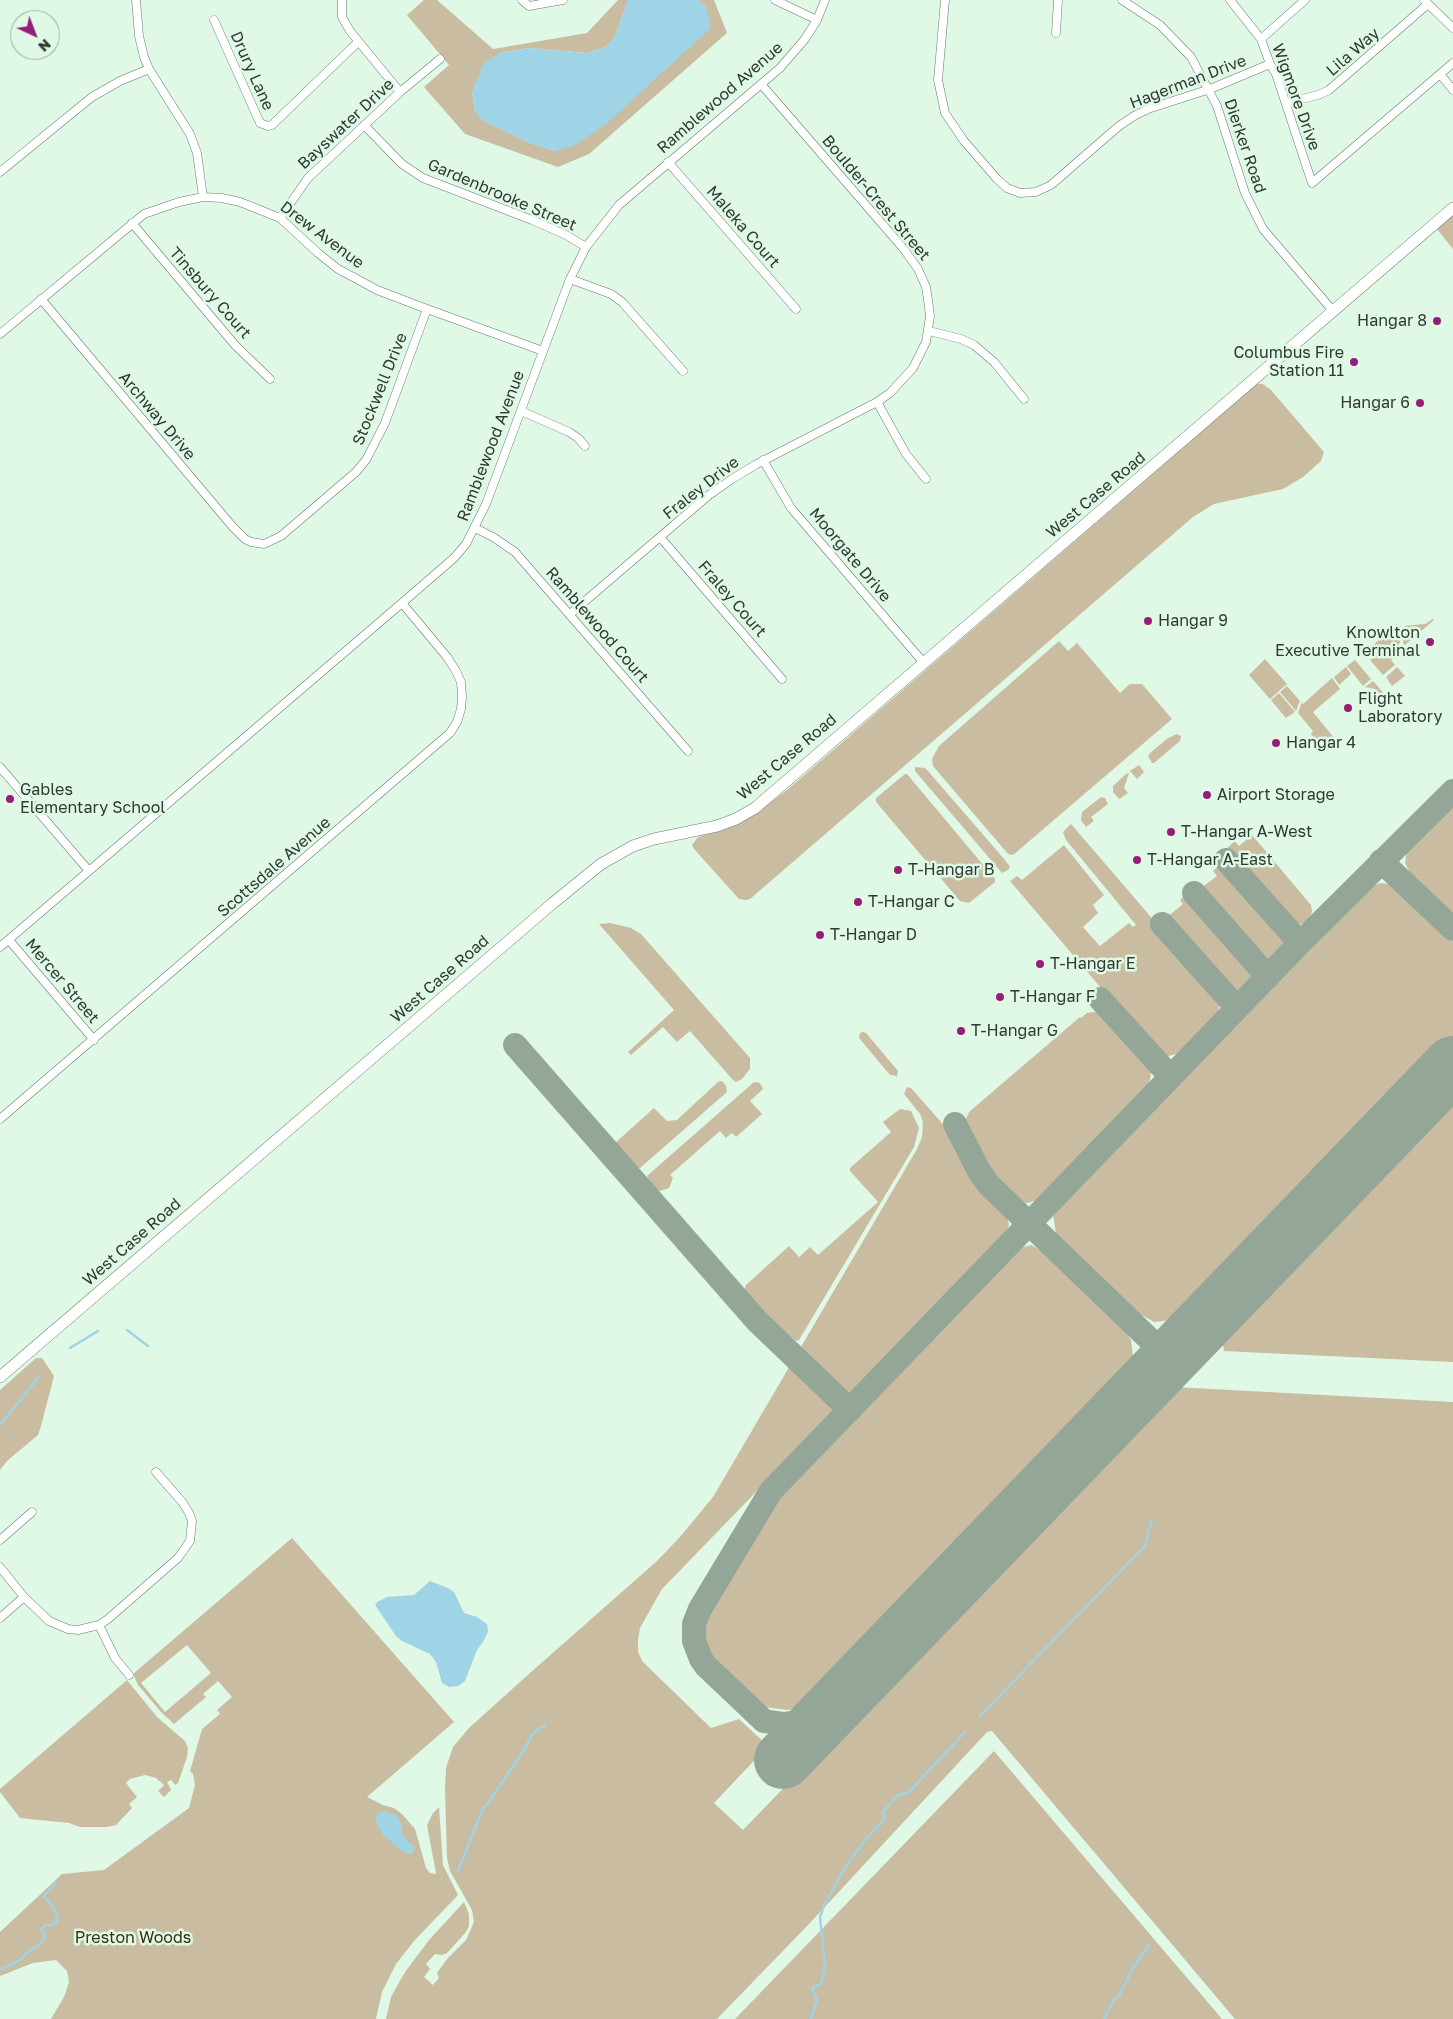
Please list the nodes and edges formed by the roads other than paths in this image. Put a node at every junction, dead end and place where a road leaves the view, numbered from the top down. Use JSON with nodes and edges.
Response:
{"nodes":[{"id":1,"x":136,"y":0,"type":"edge"},
{"id":2,"x":342,"y":0,"type":"edge"},
{"id":3,"x":522,"y":0,"type":"edge"},
{"id":4,"x":563,"y":0,"type":"edge"},
{"id":5,"x":775,"y":0,"type":"edge"},
{"id":6,"x":825,"y":0,"type":"edge"},
{"id":7,"x":945,"y":0,"type":"edge"},
{"id":8,"x":1058,"y":0,"type":"edge"},
{"id":9,"x":1122,"y":0,"type":"edge"},
{"id":10,"x":1230,"y":0,"type":"edge"},
{"id":11,"x":1305,"y":0,"type":"edge"},
{"id":12,"x":1426,"y":2,"type":"edge"},
{"id":13,"x":214,"y":20,"type":"dead end"},
{"id":14,"x":817,"y":20,"type":"junction"},
{"id":15,"x":1453,"y":28,"type":"edge"},
{"id":16,"x":1056,"y":33,"type":"dead end"},
{"id":17,"x":1260,"y":39,"type":"junction"},
{"id":18,"x":358,"y":42,"type":"junction"},
{"id":19,"x":440,"y":60,"type":"dead end"},
{"id":20,"x":1270,"y":64,"type":"junction"},
{"id":21,"x":1452,"y":67,"type":"edge"},
{"id":22,"x":149,"y":69,"type":"junction"},
{"id":23,"x":1440,"y":74,"type":"junction"},
{"id":24,"x":762,"y":84,"type":"junction"},
{"id":25,"x":1210,"y":89,"type":"junction"},
{"id":26,"x":1453,"y":90,"type":"edge"},
{"id":27,"x":400,"y":92,"type":"junction"},
{"id":28,"x":1286,"y":103,"type":"junction"},
{"id":29,"x":364,"y":125,"type":"junction"},
{"id":30,"x":668,"y":162,"type":"junction"},
{"id":31,"x":0,"y":172,"type":"edge"},
{"id":32,"x":203,"y":197,"type":"junction"},
{"id":33,"x":1453,"y":208,"type":"edge"},
{"id":34,"x":280,"y":218,"type":"junction"},
{"id":35,"x":132,"y":223,"type":"junction"},
{"id":36,"x":586,"y":248,"type":"junction"},
{"id":37,"x":570,"y":279,"type":"junction"},
{"id":38,"x":41,"y":300,"type":"junction"},
{"id":39,"x":427,"y":309,"type":"junction"},
{"id":40,"x":796,"y":309,"type":"dead end"},
{"id":41,"x":1333,"y":311,"type":"junction"},
{"id":42,"x":929,"y":331,"type":"junction"},
{"id":43,"x":0,"y":334,"type":"edge"},
{"id":44,"x":543,"y":351,"type":"junction"},
{"id":45,"x":683,"y":371,"type":"dead end"},
{"id":46,"x":270,"y":379,"type":"dead end"},
{"id":47,"x":890,"y":393,"type":"joint"},
{"id":48,"x":1024,"y":399,"type":"dead end"},
{"id":49,"x":877,"y":402,"type":"junction"},
{"id":50,"x":521,"y":411,"type":"junction"},
{"id":51,"x":585,"y":446,"type":"dead end"},
{"id":52,"x":763,"y":460,"type":"junction"},
{"id":53,"x":926,"y":479,"type":"dead end"},
{"id":54,"x":475,"y":528,"type":"junction"},
{"id":55,"x":660,"y":537,"type":"junction"},
{"id":56,"x":256,"y":543,"type":"joint"},
{"id":57,"x":402,"y":603,"type":"junction"},
{"id":58,"x":570,"y":614,"type":"junction"},
{"id":59,"x":923,"y":662,"type":"junction"},
{"id":60,"x":782,"y":678,"type":"dead end"},
{"id":61,"x":688,"y":751,"type":"dead end"},
{"id":62,"x":0,"y":767,"type":"edge"},
{"id":63,"x":89,"y":871,"type":"junction"},
{"id":64,"x":9,"y":940,"type":"junction"},
{"id":65,"x":0,"y":948,"type":"edge"},
{"id":66,"x":94,"y":1040,"type":"junction"},
{"id":67,"x":0,"y":1119,"type":"edge"},
{"id":68,"x":0,"y":1377,"type":"edge"},
{"id":69,"x":156,"y":1472,"type":"dead end"},
{"id":70,"x":32,"y":1512,"type":"dead end"},
{"id":71,"x":0,"y":1540,"type":"edge"},
{"id":72,"x":0,"y":1567,"type":"edge"},
{"id":73,"x":24,"y":1597,"type":"junction"},
{"id":74,"x":0,"y":1618,"type":"edge"},
{"id":75,"x":99,"y":1625,"type":"junction"},
{"id":76,"x":129,"y":1675,"type":"dead end"}],
"edges":[{"from":1,"to":22,"type":"street"},
{"from":2,"to":18,"type":"street"},
{"from":3,"to":4,"type":"street"},
{"from":5,"to":14,"type":"street"},
{"from":6,"to":14,"type":"street","name":"Ramblewood Avenue"},
{"from":7,"to":25,"type":"street","name":"Hagerman Drive"},
{"from":8,"to":16,"type":"street"},
{"from":9,"to":25,"type":"street","name":"Dierker Road"},
{"from":10,"to":17,"type":"street","name":"Wigmore Drive"},
{"from":11,"to":17,"type":"street"},
{"from":12,"to":15,"type":"street"},
{"from":12,"to":28,"type":"street","name":"Lila Way"},
{"from":13,"to":18,"type":"street","name":"Drury Lane"},
{"from":14,"to":24,"type":"street","name":"Ramblewood Avenue"},
{"from":17,"to":20,"type":"street","name":"Wigmore Drive"},
{"from":18,"to":27,"type":"street"},
{"from":19,"to":27,"type":"street","name":"Bayswater Drive"},
{"from":20,"to":25,"type":"street","name":"Hagerman Drive"},
{"from":20,"to":28,"type":"street","name":"Wigmore Drive"},
{"from":21,"to":23,"type":"street"},
{"from":22,"to":31,"type":"street"},
{"from":22,"to":32,"type":"street"},
{"from":23,"to":26,"type":"street"},
{"from":23,"to":28,"type":"street","name":"Wigmore Drive"},
{"from":24,"to":30,"type":"street","name":"Ramblewood Avenue"},
{"from":24,"to":42,"type":"street","name":"Boulder-Crest Street"},
{"from":25,"to":41,"type":"street","name":"Dierker Road"},
{"from":27,"to":29,"type":"street","name":"Bayswater Drive"},
{"from":29,"to":34,"type":"street","name":"Bayswater Drive"},
{"from":29,"to":36,"type":"street","name":"Gardenbrooke Street"},
{"from":30,"to":36,"type":"street","name":"Ramblewood Avenue"},
{"from":30,"to":40,"type":"street","name":"Maleka Court"},
{"from":32,"to":34,"type":"street","name":"Drew Avenue"},
{"from":32,"to":35,"type":"street","name":"Drew Avenue"},
{"from":33,"to":41,"type":"main road","name":"West Case Road"},
{"from":34,"to":39,"type":"street","name":"Drew Avenue"},
{"from":35,"to":38,"type":"street","name":"Drew Avenue"},
{"from":35,"to":46,"type":"street","name":"Tinsbury Court"},
{"from":36,"to":37,"type":"street","name":"Ramblewood Avenue"},
{"from":37,"to":44,"type":"street","name":"Ramblewood Avenue"},
{"from":37,"to":45,"type":"street"},
{"from":38,"to":43,"type":"street","name":"Drew Avenue"},
{"from":38,"to":56,"type":"street","name":"Archway Drive"},
{"from":39,"to":44,"type":"street","name":"Drew Avenue"},
{"from":39,"to":56,"type":"street","name":"Stockwell Drive"},
{"from":41,"to":59,"type":"main road","name":"West Case Road"},
{"from":42,"to":47,"type":"street","name":"Boulder-Crest Street"},
{"from":42,"to":48,"type":"street"},
{"from":44,"to":50,"type":"street","name":"Ramblewood Avenue"},
{"from":47,"to":49,"type":"street","name":"Fraley Drive"},
{"from":49,"to":52,"type":"street","name":"Fraley Drive"},
{"from":49,"to":53,"type":"street"},
{"from":50,"to":51,"type":"street"},
{"from":50,"to":54,"type":"street","name":"Ramblewood Avenue"},
{"from":52,"to":55,"type":"street","name":"Fraley Drive"},
{"from":52,"to":59,"type":"street","name":"Moorgate Drive"},
{"from":54,"to":57,"type":"street","name":"Ramblewood Avenue"},
{"from":54,"to":58,"type":"street","name":"Ramblewood Court"},
{"from":55,"to":58,"type":"street","name":"Fraley Drive"},
{"from":55,"to":60,"type":"street","name":"Fraley Court"},
{"from":57,"to":63,"type":"street","name":"Ramblewood Avenue"},
{"from":57,"to":66,"type":"street","name":"Scottsdale Avenue"},
{"from":58,"to":61,"type":"street","name":"Ramblewood Court"},
{"from":59,"to":68,"type":"main road","name":"West Case Road"},
{"from":62,"to":63,"type":"street"},
{"from":63,"to":64,"type":"street","name":"Ramblewood Avenue"},
{"from":64,"to":65,"type":"street","name":"Ramblewood Avenue"},
{"from":64,"to":66,"type":"street","name":"Mercer Street"},
{"from":66,"to":67,"type":"street","name":"Scottsdale Avenue"},
{"from":69,"to":75,"type":"street"},
{"from":70,"to":71,"type":"street"},
{"from":72,"to":73,"type":"street"},
{"from":73,"to":74,"type":"street"},
{"from":73,"to":75,"type":"street"},
{"from":75,"to":76,"type":"street"}]}
